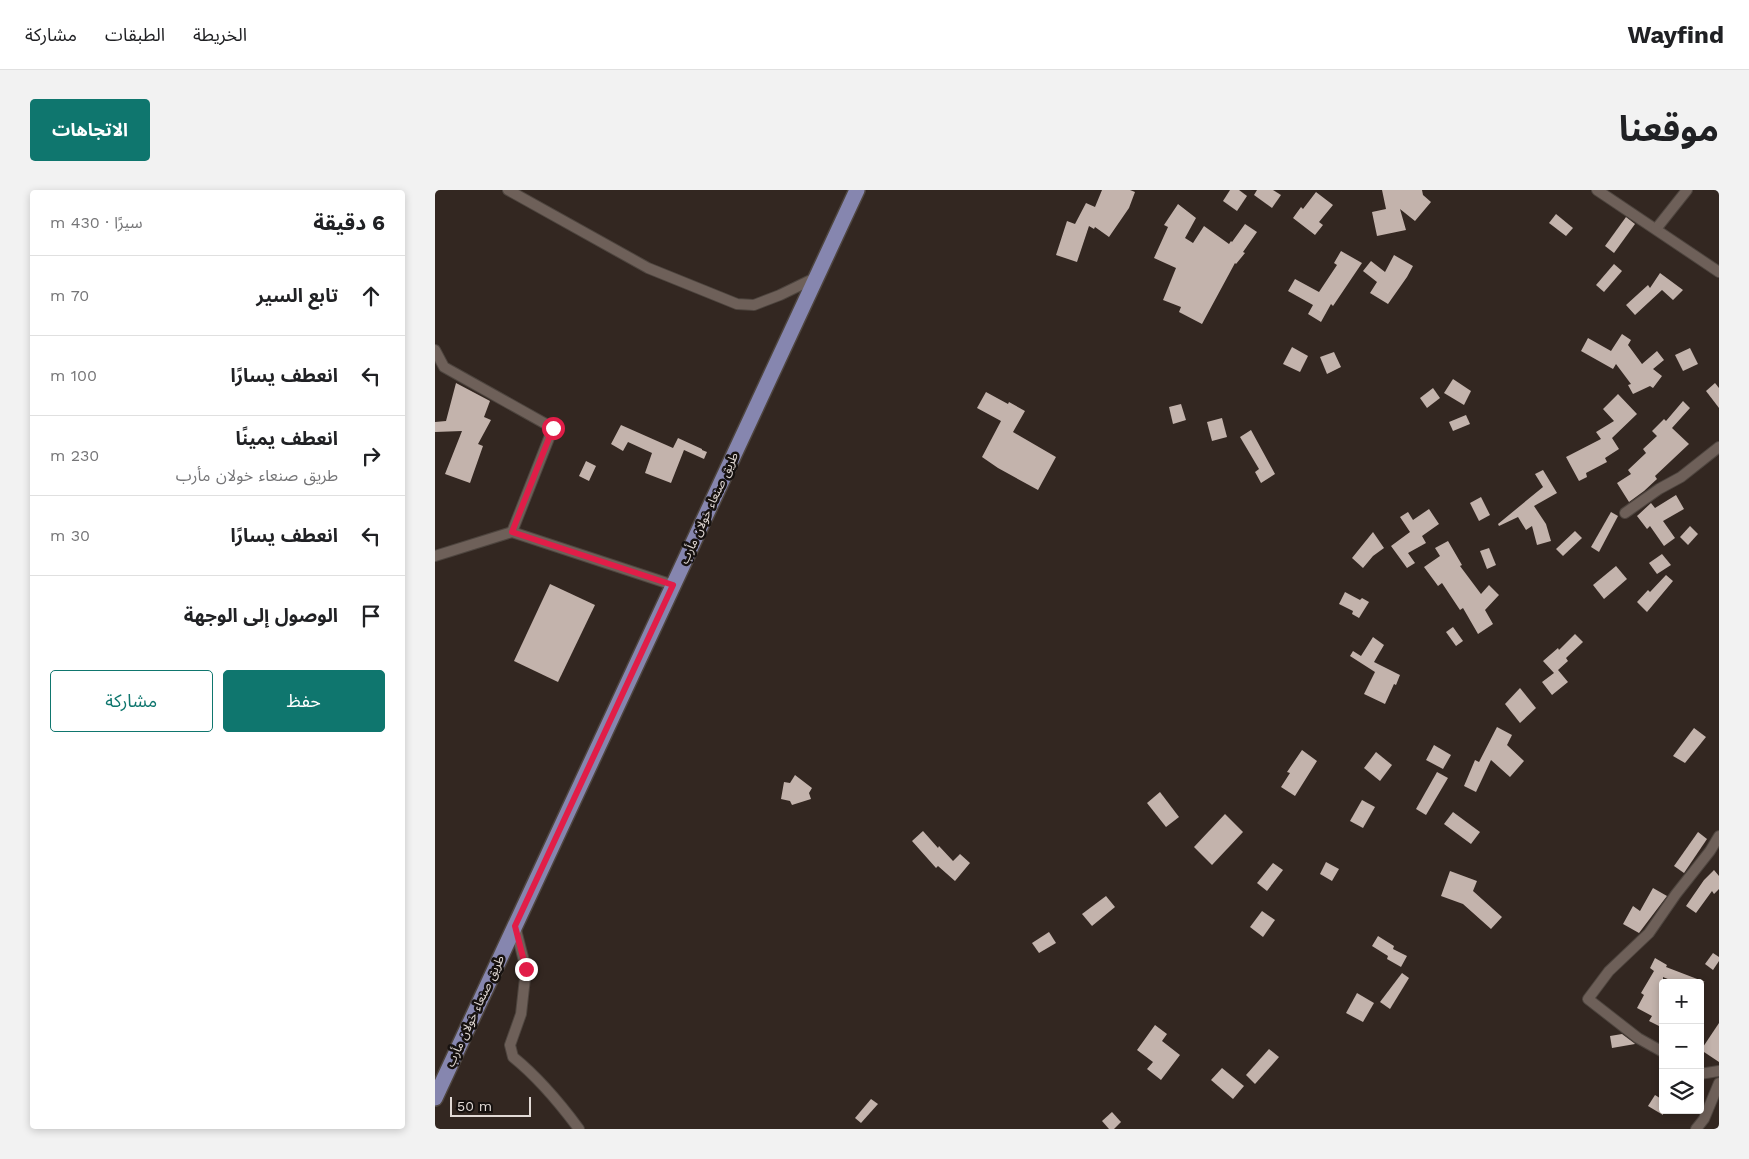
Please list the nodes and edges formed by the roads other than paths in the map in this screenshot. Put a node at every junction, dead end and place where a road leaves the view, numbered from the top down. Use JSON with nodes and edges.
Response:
{"nodes":[{"id":1,"x":508,"y":190,"type":"edge"},
{"id":2,"x":857,"y":190,"type":"edge"},
{"id":3,"x":1597,"y":190,"type":"edge"},
{"id":4,"x":1687,"y":190,"type":"edge"},
{"id":5,"x":1656,"y":229,"type":"junction"},
{"id":6,"x":1719,"y":272,"type":"edge"},
{"id":7,"x":815,"y":278,"type":"junction"},
{"id":8,"x":435,"y":350,"type":"edge"},
{"id":9,"x":1719,"y":447,"type":"edge"},
{"id":10,"x":1625,"y":513,"type":"dead end"},
{"id":11,"x":512,"y":532,"type":"junction"},
{"id":12,"x":435,"y":556,"type":"edge"},
{"id":13,"x":673,"y":585,"type":"junction"},
{"id":14,"x":1719,"y":836,"type":"edge"},
{"id":15,"x":515,"y":926,"type":"junction"},
{"id":16,"x":1659,"y":1050,"type":"edge"},
{"id":17,"x":1719,"y":1071,"type":"edge"},
{"id":18,"x":1704,"y":1073,"type":"edge"},
{"id":19,"x":1719,"y":1083,"type":"edge"},
{"id":20,"x":435,"y":1098,"type":"edge"},
{"id":21,"x":579,"y":1129,"type":"edge"},
{"id":22,"x":1696,"y":1129,"type":"edge"}],
"edges":[{"from":1,"to":7,"type":"street"},
{"from":2,"to":7,"type":"main road","name":"طريق صنعاء خولان مأرب"},
{"from":3,"to":5,"type":"street"},
{"from":4,"to":5,"type":"street"},
{"from":5,"to":6,"type":"street"},
{"from":7,"to":13,"type":"main road","name":"طريق صنعاء خولان مأرب"},
{"from":8,"to":11,"type":"street"},
{"from":9,"to":10,"type":"street"},
{"from":11,"to":12,"type":"street"},
{"from":11,"to":13,"type":"street"},
{"from":13,"to":15,"type":"main road","name":"طريق صنعاء خولان مأرب"},
{"from":14,"to":16,"type":"street"},
{"from":15,"to":20,"type":"main road","name":"طريق صنعاء خولان مأرب"},
{"from":15,"to":21,"type":"street"},
{"from":17,"to":18,"type":"street"},
{"from":19,"to":22,"type":"street"}]}
